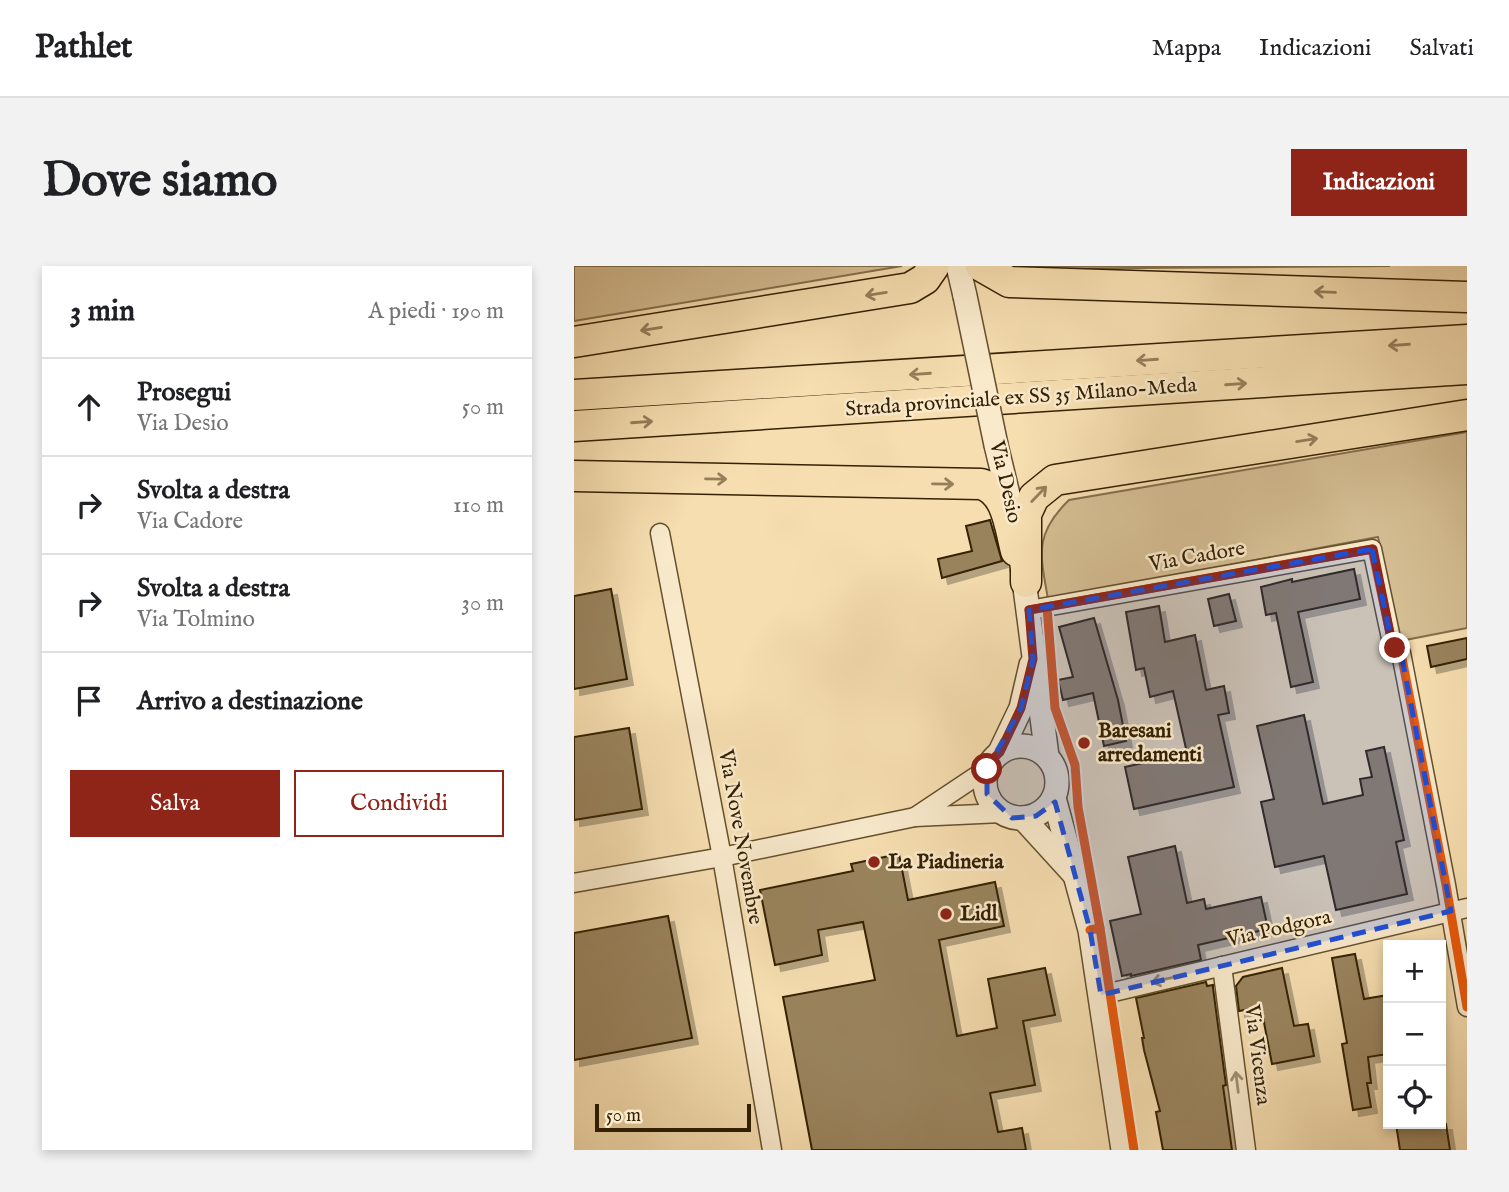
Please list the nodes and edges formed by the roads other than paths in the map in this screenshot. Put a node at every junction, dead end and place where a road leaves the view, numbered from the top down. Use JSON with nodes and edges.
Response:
{"nodes":[{"id":1,"x":934,"y":266,"type":"edge"},
{"id":2,"x":958,"y":266,"type":"edge"},
{"id":3,"x":981,"y":266,"type":"edge"},
{"id":4,"x":1467,"y":296,"type":"edge"},
{"id":5,"x":1467,"y":340,"type":"edge"},
{"id":6,"x":574,"y":342,"type":"edge"},
{"id":7,"x":1467,"y":369,"type":"edge"},
{"id":8,"x":574,"y":395,"type":"edge"},
{"id":9,"x":1467,"y":415,"type":"edge"},
{"id":10,"x":574,"y":426,"type":"edge"},
{"id":11,"x":574,"y":476,"type":"edge"},
{"id":12,"x":660,"y":533,"type":"dead end"},
{"id":13,"x":1027,"y":590,"type":"junction"},
{"id":14,"x":1033,"y":659,"type":"junction"},
{"id":15,"x":1047,"y":756,"type":"junction"},
{"id":16,"x":994,"y":760,"type":"junction"},
{"id":17,"x":1054,"y":798,"type":"junction"},
{"id":18,"x":1013,"y":816,"type":"junction"},
{"id":19,"x":915,"y":817,"type":"junction"},
{"id":20,"x":722,"y":857,"type":"junction"},
{"id":21,"x":1076,"y":877,"type":"junction"},
{"id":22,"x":574,"y":883,"type":"edge"},
{"id":23,"x":1459,"y":909,"type":"edge"},
{"id":24,"x":1222,"y":966,"type":"junction"},
{"id":25,"x":1101,"y":995,"type":"junction"},
{"id":26,"x":1467,"y":1007,"type":"edge"},
{"id":27,"x":772,"y":1150,"type":"edge"},
{"id":28,"x":1124,"y":1150,"type":"edge"},
{"id":29,"x":1246,"y":1150,"type":"edge"}],
"edges":[{"from":1,"to":6,"type":"highway","one_way":true},
{"from":2,"to":13,"type":"street","name":"Via Desio","bridge":true},
{"from":4,"to":3,"type":"highway","one_way":true},
{"from":5,"to":8,"type":"highway","name":"Strada provinciale ex SS 35 Milano-Meda","one_way":true},
{"from":10,"to":7,"type":"highway","name":"Strada provinciale ex SS 35 Milano-Meda","one_way":true},
{"from":13,"to":9,"type":"highway","one_way":true},
{"from":11,"to":13,"type":"highway","one_way":true},
{"from":12,"to":20,"type":"street","name":"Via Nove Novembre"},
{"from":13,"to":14,"type":"street","name":"Via Desio"},
{"from":13,"to":23,"type":"street","name":"Via Cadore"},
{"from":14,"to":15,"type":"street","name":"Via Desio"},
{"from":14,"to":16,"type":"street","name":"Via Desio"},
{"from":15,"to":16,"type":"street"},
{"from":15,"to":17,"type":"street"},
{"from":16,"to":18,"type":"street"},
{"from":16,"to":19,"type":"street"},
{"from":17,"to":18,"type":"street"},
{"from":17,"to":21,"type":"street"},
{"from":18,"to":19,"type":"street"},
{"from":18,"to":21,"type":"street"},
{"from":19,"to":20,"type":"street"},
{"from":20,"to":22,"type":"street"},
{"from":20,"to":27,"type":"street","name":"Via Nove Novembre"},
{"from":21,"to":25,"type":"street"},
{"from":23,"to":24,"type":"street","name":"Via Podgora"},
{"from":23,"to":26,"type":"street"},
{"from":24,"to":25,"type":"street","name":"Via Podgora","one_way":true},
{"from":29,"to":24,"type":"street","name":"Via Vicenza","one_way":true},
{"from":25,"to":28,"type":"street"}]}
